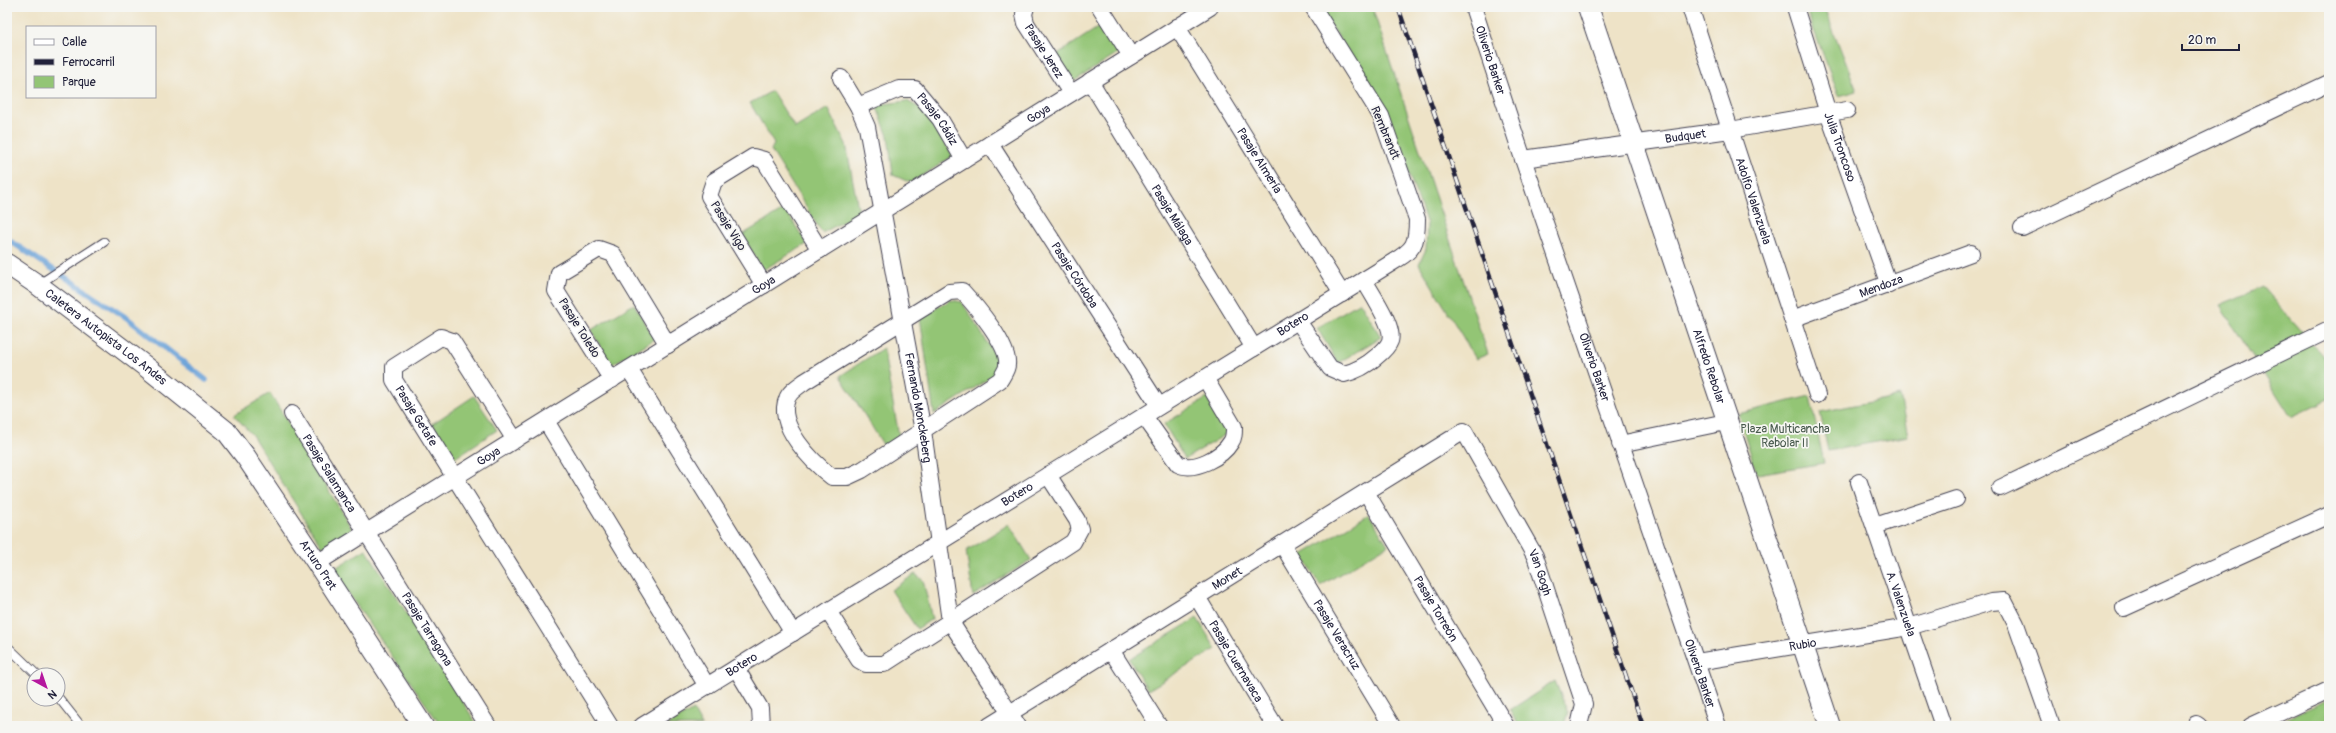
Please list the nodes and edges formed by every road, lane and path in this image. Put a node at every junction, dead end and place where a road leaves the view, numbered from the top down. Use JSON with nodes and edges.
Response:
{"nodes":[{"id":1,"x":1026,"y":7,"type":"edge"},
{"id":2,"x":1100,"y":7,"type":"edge"},
{"id":3,"x":1210,"y":7,"type":"edge"},
{"id":4,"x":1313,"y":7,"type":"edge"},
{"id":5,"x":1473,"y":7,"type":"edge"},
{"id":6,"x":1588,"y":7,"type":"edge"},
{"id":7,"x":1690,"y":7,"type":"edge"},
{"id":8,"x":1794,"y":7,"type":"edge"},
{"id":9,"x":1177,"y":27,"type":"junction"},
{"id":10,"x":1131,"y":56,"type":"junction"},
{"id":11,"x":841,"y":78,"type":"dead end"},
{"id":12,"x":1090,"y":82,"type":"junction"},
{"id":13,"x":2329,"y":83,"type":"edge"},
{"id":14,"x":1071,"y":93,"type":"junction"},
{"id":15,"x":858,"y":106,"type":"junction"},
{"id":16,"x":1847,"y":110,"type":"dead end"},
{"id":17,"x":1828,"y":113,"type":"junction"},
{"id":18,"x":1730,"y":130,"type":"junction"},
{"id":19,"x":990,"y":144,"type":"junction"},
{"id":20,"x":1633,"y":144,"type":"junction"},
{"id":21,"x":1523,"y":159,"type":"junction"},
{"id":22,"x":964,"y":160,"type":"junction"},
{"id":23,"x":882,"y":212,"type":"junction"},
{"id":24,"x":2022,"y":228,"type":"dead end"},
{"id":25,"x":104,"y":242,"type":"dead end"},
{"id":26,"x":820,"y":250,"type":"junction"},
{"id":27,"x":1971,"y":253,"type":"dead end"},
{"id":28,"x":1393,"y":262,"type":"joint"},
{"id":29,"x":7,"y":264,"type":"edge"},
{"id":30,"x":1364,"y":280,"type":"junction"},
{"id":31,"x":764,"y":284,"type":"junction"},
{"id":32,"x":38,"y":285,"type":"junction"},
{"id":33,"x":1889,"y":285,"type":"junction"},
{"id":34,"x":1342,"y":294,"type":"junction"},
{"id":35,"x":1792,"y":319,"type":"junction"},
{"id":36,"x":903,"y":321,"type":"junction"},
{"id":37,"x":1298,"y":321,"type":"junction"},
{"id":38,"x":2329,"y":330,"type":"edge"},
{"id":39,"x":668,"y":345,"type":"junction"},
{"id":40,"x":1254,"y":348,"type":"junction"},
{"id":41,"x":629,"y":369,"type":"junction"},
{"id":42,"x":1204,"y":378,"type":"junction"},
{"id":43,"x":612,"y":380,"type":"junction"},
{"id":44,"x":1817,"y":395,"type":"dead end"},
{"id":45,"x":1159,"y":406,"type":"junction"},
{"id":46,"x":203,"y":411,"type":"joint"},
{"id":47,"x":292,"y":414,"type":"dead end"},
{"id":48,"x":1144,"y":416,"type":"junction"},
{"id":49,"x":546,"y":421,"type":"junction"},
{"id":50,"x":1726,"y":422,"type":"junction"},
{"id":51,"x":923,"y":431,"type":"junction"},
{"id":52,"x":1464,"y":431,"type":"joint"},
{"id":53,"x":515,"y":440,"type":"junction"},
{"id":54,"x":1620,"y":444,"type":"junction"},
{"id":55,"x":1048,"y":475,"type":"junction"},
{"id":56,"x":454,"y":478,"type":"junction"},
{"id":57,"x":1860,"y":482,"type":"dead end"},
{"id":58,"x":2000,"y":488,"type":"dead end"},
{"id":59,"x":1366,"y":492,"type":"junction"},
{"id":60,"x":1956,"y":499,"type":"dead end"},
{"id":61,"x":2329,"y":515,"type":"edge"},
{"id":62,"x":1875,"y":526,"type":"junction"},
{"id":63,"x":367,"y":533,"type":"junction"},
{"id":64,"x":938,"y":543,"type":"junction"},
{"id":65,"x":1282,"y":544,"type":"junction"},
{"id":66,"x":317,"y":563,"type":"junction"},
{"id":67,"x":1197,"y":597,"type":"junction"},
{"id":68,"x":2124,"y":608,"type":"dead end"},
{"id":69,"x":828,"y":611,"type":"junction"},
{"id":70,"x":950,"y":621,"type":"junction"},
{"id":71,"x":1909,"y":627,"type":"junction"},
{"id":72,"x":793,"y":633,"type":"junction"},
{"id":73,"x":1804,"y":644,"type":"junction"},
{"id":74,"x":7,"y":646,"type":"edge"},
{"id":75,"x":1111,"y":650,"type":"junction"},
{"id":76,"x":1696,"y":662,"type":"junction"},
{"id":77,"x":29,"y":667,"type":"edge"},
{"id":78,"x":736,"y":668,"type":"junction"},
{"id":79,"x":707,"y":686,"type":"junction"},
{"id":80,"x":2329,"y":690,"type":"edge"},
{"id":81,"x":66,"y":707,"type":"edge"},
{"id":82,"x":1014,"y":720,"type":"edge"},
{"id":83,"x":82,"y":726,"type":"edge"},
{"id":84,"x":423,"y":726,"type":"edge"},
{"id":85,"x":488,"y":726,"type":"edge"},
{"id":86,"x":610,"y":726,"type":"edge"},
{"id":87,"x":642,"y":726,"type":"edge"},
{"id":88,"x":761,"y":726,"type":"edge"},
{"id":89,"x":989,"y":726,"type":"edge"},
{"id":90,"x":1159,"y":726,"type":"edge"},
{"id":91,"x":1275,"y":726,"type":"edge"},
{"id":92,"x":1392,"y":726,"type":"edge"},
{"id":93,"x":1506,"y":726,"type":"edge"},
{"id":94,"x":1579,"y":726,"type":"edge"},
{"id":95,"x":1718,"y":726,"type":"edge"},
{"id":96,"x":1830,"y":726,"type":"edge"},
{"id":97,"x":1943,"y":726,"type":"edge"},
{"id":98,"x":2052,"y":726,"type":"edge"},
{"id":99,"x":2251,"y":726,"type":"edge"}],
"edges":[{"from":1,"to":14,"type":"street","name":"Pasaje Jerez"},
{"from":2,"to":10,"type":"street"},
{"from":3,"to":9,"type":"street","name":"Goya"},
{"from":4,"to":28,"type":"street","name":"Rembrandt"},
{"from":5,"to":21,"type":"street","name":"Oliverio Barker"},
{"from":6,"to":20,"type":"street","name":"Alfredo Rebolar"},
{"from":7,"to":18,"type":"street","name":"Adolfo Valenzuela"},
{"from":8,"to":17,"type":"street","name":"Julia Troncoso"},
{"from":9,"to":10,"type":"street","name":"Goya"},
{"from":9,"to":34,"type":"street","name":"Pasaje Almería"},
{"from":10,"to":12,"type":"street","name":"Goya"},
{"from":11,"to":15,"type":"street","name":"Fernando Monckeberg"},
{"from":12,"to":14,"type":"street","name":"Goya"},
{"from":12,"to":40,"type":"street","name":"Pasaje Málaga"},
{"from":13,"to":24,"type":"street"},
{"from":14,"to":19,"type":"street","name":"Goya"},
{"from":15,"to":22,"type":"street","name":"Pasaje Cádiz"},
{"from":15,"to":23,"type":"street","name":"Fernando Monckeberg"},
{"from":16,"to":17,"type":"street","name":"Budquet"},
{"from":17,"to":18,"type":"street","name":"Budquet"},
{"from":17,"to":33,"type":"street","name":"Julia Troncoso"},
{"from":18,"to":20,"type":"street","name":"Budquet"},
{"from":18,"to":35,"type":"street","name":"Adolfo Valenzuela"},
{"from":19,"to":22,"type":"street","name":"Goya"},
{"from":19,"to":45,"type":"street","name":"Pasaje Córdoba"},
{"from":20,"to":21,"type":"street","name":"Budquet"},
{"from":20,"to":50,"type":"street","name":"Alfredo Rebolar"},
{"from":21,"to":54,"type":"street","name":"Oliverio Barker"},
{"from":22,"to":23,"type":"street","name":"Goya"},
{"from":23,"to":26,"type":"street","name":"Goya"},
{"from":23,"to":36,"type":"street","name":"Fernando Monckeberg"},
{"from":25,"to":32,"type":"lane"},
{"from":26,"to":31,"type":"street","name":"Goya"},
{"from":26,"to":31,"type":"street","name":"Pasaje Vigo"},
{"from":27,"to":33,"type":"street","name":"Mendoza"},
{"from":28,"to":30,"type":"street","name":"Botero"},
{"from":29,"to":32,"type":"street","name":"Caletera Autopista Los Andes"},
{"from":30,"to":34,"type":"street","name":"Botero"},
{"from":30,"to":37,"type":"street"},
{"from":31,"to":39,"type":"street","name":"Goya"},
{"from":32,"to":46,"type":"street","name":"Caletera Autopista Los Andes"},
{"from":33,"to":35,"type":"street","name":"Mendoza"},
{"from":34,"to":37,"type":"street","name":"Botero"},
{"from":35,"to":44,"type":"street","name":"Adolfo Valenzuela"},
{"from":36,"to":51,"type":"street","name":"Fernando Monckeberg"},
{"from":36,"to":51,"type":"street"},
{"from":36,"to":51,"type":"street"},
{"from":37,"to":40,"type":"street","name":"Botero"},
{"from":38,"to":58,"type":"street"},
{"from":39,"to":41,"type":"street","name":"Goya"},
{"from":39,"to":43,"type":"street","name":"Pasaje Toledo"},
{"from":40,"to":42,"type":"street","name":"Botero"},
{"from":41,"to":43,"type":"street","name":"Goya"},
{"from":41,"to":72,"type":"street"},
{"from":42,"to":45,"type":"street","name":"Botero"},
{"from":42,"to":48,"type":"street"},
{"from":43,"to":49,"type":"street","name":"Goya"},
{"from":45,"to":48,"type":"street","name":"Botero"},
{"from":46,"to":66,"type":"street","name":"Arturo Prat"},
{"from":47,"to":63,"type":"street","name":"Pasaje Salamanca"},
{"from":48,"to":55,"type":"street","name":"Botero"},
{"from":49,"to":53,"type":"street","name":"Goya"},
{"from":49,"to":79,"type":"street"},
{"from":50,"to":54,"type":"street"},
{"from":50,"to":73,"type":"street","name":"Alfredo Rebolar"},
{"from":51,"to":64,"type":"street","name":"Fernando Monckeberg"},
{"from":52,"to":59,"type":"street","name":"Monet"},
{"from":52,"to":94,"type":"street","name":"Van Gogh"},
{"from":53,"to":56,"type":"street","name":"Goya"},
{"from":53,"to":56,"type":"street","name":"Pasaje Getafe"},
{"from":54,"to":76,"type":"street","name":"Oliverio Barker"},
{"from":55,"to":64,"type":"street","name":"Botero"},
{"from":55,"to":70,"type":"street"},
{"from":56,"to":63,"type":"street","name":"Goya"},
{"from":56,"to":86,"type":"street"},
{"from":57,"to":62,"type":"street","name":"A. Valenzuela"},
{"from":59,"to":65,"type":"street","name":"Monet"},
{"from":59,"to":93,"type":"street","name":"Pasaje Torreón"},
{"from":60,"to":62,"type":"street"},
{"from":61,"to":68,"type":"street"},
{"from":62,"to":71,"type":"street","name":"A. Valenzuela"},
{"from":63,"to":66,"type":"street","name":"Goya"},
{"from":63,"to":85,"type":"street","name":"Pasaje Tarragona"},
{"from":64,"to":69,"type":"street","name":"Botero"},
{"from":64,"to":70,"type":"street","name":"Fernando Monckeberg"},
{"from":65,"to":67,"type":"street","name":"Monet"},
{"from":65,"to":92,"type":"street","name":"Pasaje Veracruz"},
{"from":66,"to":84,"type":"street","name":"Arturo Prat"},
{"from":67,"to":75,"type":"street","name":"Monet"},
{"from":67,"to":91,"type":"street","name":"Pasaje Cuernavaca"},
{"from":69,"to":70,"type":"street"},
{"from":69,"to":72,"type":"street","name":"Botero"},
{"from":70,"to":82,"type":"street","name":"Fernando Monckeberg"},
{"from":71,"to":73,"type":"street","name":"Rubio"},
{"from":71,"to":97,"type":"street","name":"A. Valenzuela"},
{"from":71,"to":98,"type":"street","name":"Rubio"},
{"from":72,"to":78,"type":"street","name":"Botero"},
{"from":73,"to":76,"type":"street","name":"Rubio"},
{"from":73,"to":96,"type":"street","name":"Alfredo Rebolar"},
{"from":74,"to":77,"type":"lane"},
{"from":75,"to":82,"type":"street","name":"Monet"},
{"from":75,"to":90,"type":"street"},
{"from":76,"to":95,"type":"street","name":"Oliverio Barker"},
{"from":78,"to":79,"type":"street","name":"Botero"},
{"from":78,"to":88,"type":"street"},
{"from":79,"to":87,"type":"street","name":"Botero"},
{"from":80,"to":99,"type":"street"},
{"from":81,"to":83,"type":"lane"},
{"from":82,"to":89,"type":"street","name":"Monet"}]}
